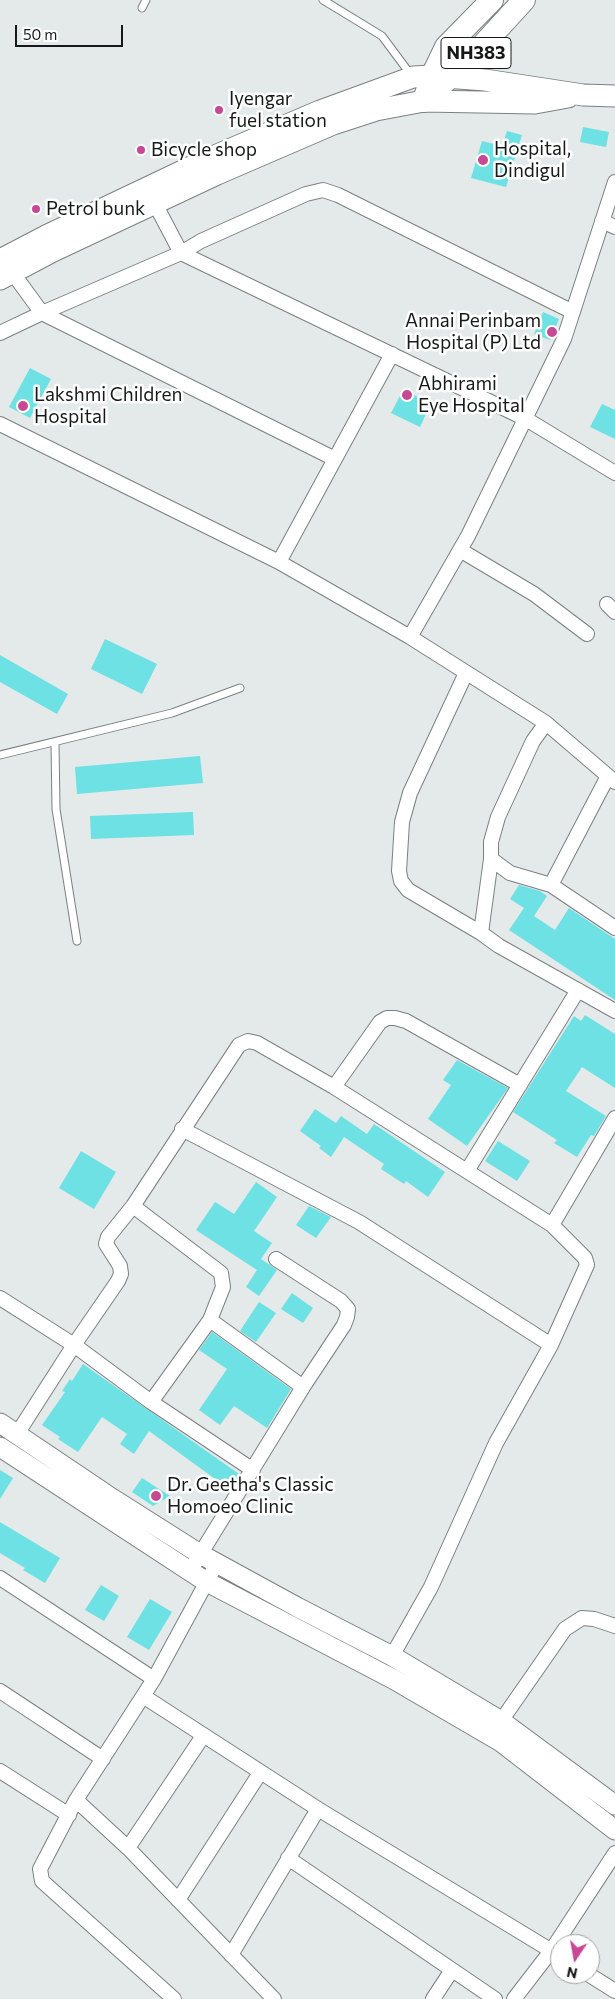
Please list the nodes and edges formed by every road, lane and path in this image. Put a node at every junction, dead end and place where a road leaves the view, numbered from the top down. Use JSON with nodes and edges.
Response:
{"nodes":[{"id":1,"x":146,"y":0,"type":"edge"},
{"id":2,"x":323,"y":0,"type":"edge"},
{"id":3,"x":492,"y":0,"type":"edge"},
{"id":4,"x":524,"y":0,"type":"edge"},
{"id":5,"x":142,"y":8,"type":"dead end"},
{"id":6,"x":432,"y":77,"type":"junction"},
{"id":7,"x":583,"y":95,"type":"junction"},
{"id":8,"x":615,"y":96,"type":"edge"},
{"id":9,"x":424,"y":101,"type":"junction"},
{"id":10,"x":615,"y":182,"type":"edge"},
{"id":11,"x":151,"y":196,"type":"junction"},
{"id":12,"x":602,"y":221,"type":"junction"},
{"id":13,"x":615,"y":226,"type":"edge"},
{"id":14,"x":181,"y":252,"type":"junction"},
{"id":15,"x":4,"y":270,"type":"edge"},
{"id":16,"x":573,"y":312,"type":"junction"},
{"id":17,"x":42,"y":313,"type":"junction"},
{"id":18,"x":0,"y":333,"type":"edge"},
{"id":19,"x":392,"y":354,"type":"junction"},
{"id":20,"x":526,"y":419,"type":"junction"},
{"id":21,"x":0,"y":424,"type":"edge"},
{"id":22,"x":335,"y":459,"type":"junction"},
{"id":23,"x":615,"y":473,"type":"edge"},
{"id":24,"x":460,"y":550,"type":"junction"},
{"id":25,"x":279,"y":562,"type":"junction"},
{"id":26,"x":587,"y":634,"type":"dead end"},
{"id":27,"x":410,"y":637,"type":"junction"},
{"id":28,"x":466,"y":673,"type":"junction"},
{"id":29,"x":240,"y":688,"type":"dead end"},
{"id":30,"x":546,"y":724,"type":"junction"},
{"id":31,"x":55,"y":742,"type":"junction"},
{"id":32,"x":0,"y":755,"type":"edge"},
{"id":33,"x":612,"y":779,"type":"edge"},
{"id":34,"x":491,"y":859,"type":"junction"},
{"id":35,"x":550,"y":885,"type":"junction"},
{"id":36,"x":615,"y":928,"type":"edge"},
{"id":37,"x":481,"y":933,"type":"junction"},
{"id":38,"x":77,"y":941,"type":"dead end"},
{"id":39,"x":578,"y":990,"type":"junction"},
{"id":40,"x":615,"y":1011,"type":"edge"},
{"id":41,"x":520,"y":1085,"type":"junction"},
{"id":42,"x":334,"y":1087,"type":"junction"},
{"id":43,"x":615,"y":1118,"type":"edge"},
{"id":44,"x":182,"y":1129,"type":"junction"},
{"id":45,"x":467,"y":1171,"type":"junction"},
{"id":46,"x":133,"y":1206,"type":"junction"},
{"id":47,"x":552,"y":1225,"type":"junction"},
{"id":48,"x":276,"y":1259,"type":"dead end"},
{"id":49,"x":0,"y":1298,"type":"edge"},
{"id":50,"x":210,"y":1320,"type":"junction"},
{"id":51,"x":74,"y":1345,"type":"junction"},
{"id":52,"x":551,"y":1345,"type":"junction"},
{"id":53,"x":303,"y":1387,"type":"junction"},
{"id":54,"x":151,"y":1402,"type":"junction"},
{"id":55,"x":0,"y":1423,"type":"edge"},
{"id":56,"x":17,"y":1434,"type":"junction"},
{"id":57,"x":0,"y":1447,"type":"edge"},
{"id":58,"x":253,"y":1470,"type":"junction"},
{"id":59,"x":200,"y":1554,"type":"junction"},
{"id":60,"x":217,"y":1563,"type":"junction"},
{"id":61,"x":197,"y":1576,"type":"junction"},
{"id":62,"x":0,"y":1578,"type":"edge"},
{"id":63,"x":615,"y":1626,"type":"edge"},
{"id":64,"x":392,"y":1656,"type":"junction"},
{"id":65,"x":154,"y":1679,"type":"junction"},
{"id":66,"x":0,"y":1690,"type":"edge"},
{"id":67,"x":143,"y":1696,"type":"junction"},
{"id":68,"x":501,"y":1721,"type":"junction"},
{"id":69,"x":203,"y":1736,"type":"junction"},
{"id":70,"x":103,"y":1758,"type":"junction"},
{"id":71,"x":0,"y":1771,"type":"edge"},
{"id":72,"x":260,"y":1773,"type":"junction"},
{"id":73,"x":76,"y":1800,"type":"junction"},
{"id":74,"x":615,"y":1805,"type":"edge"},
{"id":75,"x":318,"y":1809,"type":"junction"},
{"id":76,"x":69,"y":1815,"type":"junction"},
{"id":77,"x":615,"y":1830,"type":"edge"},
{"id":78,"x":128,"y":1848,"type":"junction"},
{"id":79,"x":615,"y":1853,"type":"edge"},
{"id":80,"x":288,"y":1858,"type":"junction"},
{"id":81,"x":178,"y":1900,"type":"junction"},
{"id":82,"x":568,"y":1934,"type":"edge"},
{"id":83,"x":550,"y":1950,"type":"edge"},
{"id":84,"x":231,"y":1955,"type":"junction"},
{"id":85,"x":550,"y":1960,"type":"edge"},
{"id":86,"x":452,"y":1970,"type":"junction"},
{"id":87,"x":600,"y":1982,"type":"edge"},
{"id":88,"x":615,"y":1991,"type":"edge"},
{"id":89,"x":174,"y":1999,"type":"edge"},
{"id":90,"x":274,"y":1999,"type":"edge"},
{"id":91,"x":433,"y":1999,"type":"edge"},
{"id":92,"x":495,"y":1999,"type":"edge"},
{"id":93,"x":514,"y":1999,"type":"edge"}],
"edges":[{"from":1,"to":5,"type":"lane"},
{"from":2,"to":6,"type":"lane"},
{"from":3,"to":6,"type":"highway","number":"NH383"},
{"from":4,"to":6,"type":"highway","number":"NH383"},
{"from":6,"to":7,"type":"main road"},
{"from":6,"to":9,"type":"highway","number":"NH383"},
{"from":6,"to":11,"type":"main road"},
{"from":7,"to":8,"type":"main road"},
{"from":7,"to":9,"type":"main road"},
{"from":9,"to":11,"type":"main road"},
{"from":10,"to":12,"type":"street"},
{"from":11,"to":14,"type":"street"},
{"from":11,"to":15,"type":"main road"},
{"from":12,"to":13,"type":"street"},
{"from":12,"to":16,"type":"street"},
{"from":14,"to":16,"type":"street"},
{"from":14,"to":17,"type":"street"},
{"from":14,"to":19,"type":"street"},
{"from":15,"to":17,"type":"street"},
{"from":16,"to":20,"type":"street"},
{"from":17,"to":18,"type":"street"},
{"from":17,"to":22,"type":"street"},
{"from":19,"to":20,"type":"street"},
{"from":19,"to":22,"type":"street"},
{"from":20,"to":23,"type":"street"},
{"from":20,"to":24,"type":"street"},
{"from":21,"to":25,"type":"street"},
{"from":22,"to":25,"type":"street"},
{"from":24,"to":26,"type":"street"},
{"from":24,"to":27,"type":"street"},
{"from":25,"to":27,"type":"street"},
{"from":27,"to":28,"type":"street"},
{"from":28,"to":30,"type":"street"},
{"from":28,"to":37,"type":"street"},
{"from":29,"to":31,"type":"lane"},
{"from":30,"to":33,"type":"street"},
{"from":30,"to":34,"type":"street"},
{"from":31,"to":32,"type":"lane"},
{"from":31,"to":38,"type":"lane"},
{"from":33,"to":35,"type":"street"},
{"from":34,"to":35,"type":"street"},
{"from":34,"to":37,"type":"street"},
{"from":35,"to":36,"type":"street"},
{"from":37,"to":39,"type":"street"},
{"from":39,"to":40,"type":"street"},
{"from":39,"to":41,"type":"street"},
{"from":41,"to":42,"type":"street"},
{"from":41,"to":45,"type":"street"},
{"from":42,"to":44,"type":"street"},
{"from":42,"to":45,"type":"street"},
{"from":43,"to":47,"type":"street"},
{"from":44,"to":46,"type":"street"},
{"from":44,"to":52,"type":"street"},
{"from":45,"to":47,"type":"street"},
{"from":46,"to":50,"type":"street"},
{"from":46,"to":51,"type":"street"},
{"from":47,"to":52,"type":"street"},
{"from":48,"to":53,"type":"street"},
{"from":49,"to":51,"type":"street"},
{"from":50,"to":53,"type":"street"},
{"from":50,"to":54,"type":"street"},
{"from":51,"to":54,"type":"street"},
{"from":51,"to":56,"type":"street"},
{"from":52,"to":64,"type":"street"},
{"from":53,"to":58,"type":"street"},
{"from":54,"to":58,"type":"street"},
{"from":55,"to":56,"type":"main road"},
{"from":56,"to":59,"type":"main road"},
{"from":57,"to":61,"type":"main road"},
{"from":58,"to":59,"type":"street"},
{"from":59,"to":60,"type":"main road"},
{"from":59,"to":61,"type":"street"},
{"from":60,"to":61,"type":"street"},
{"from":60,"to":64,"type":"main road"},
{"from":61,"to":65,"type":"street"},
{"from":61,"to":77,"type":"main road"},
{"from":62,"to":65,"type":"street"},
{"from":63,"to":68,"type":"street"},
{"from":64,"to":68,"type":"main road"},
{"from":65,"to":67,"type":"street"},
{"from":66,"to":70,"type":"street"},
{"from":67,"to":69,"type":"street"},
{"from":67,"to":70,"type":"street"},
{"from":68,"to":74,"type":"main road"},
{"from":69,"to":72,"type":"street"},
{"from":69,"to":78,"type":"street"},
{"from":70,"to":73,"type":"street"},
{"from":71,"to":76,"type":"street"},
{"from":72,"to":75,"type":"street"},
{"from":72,"to":81,"type":"street"},
{"from":73,"to":76,"type":"street"},
{"from":73,"to":78,"type":"street"},
{"from":75,"to":80,"type":"street"},
{"from":75,"to":83,"type":"street"},
{"from":76,"to":89,"type":"street"},
{"from":78,"to":81,"type":"street"},
{"from":79,"to":82,"type":"street"},
{"from":80,"to":84,"type":"street"},
{"from":80,"to":86,"type":"street"},
{"from":81,"to":84,"type":"street"},
{"from":84,"to":90,"type":"street"},
{"from":85,"to":93,"type":"street"},
{"from":86,"to":91,"type":"street"},
{"from":86,"to":92,"type":"street"},
{"from":87,"to":88,"type":"street"}]}
